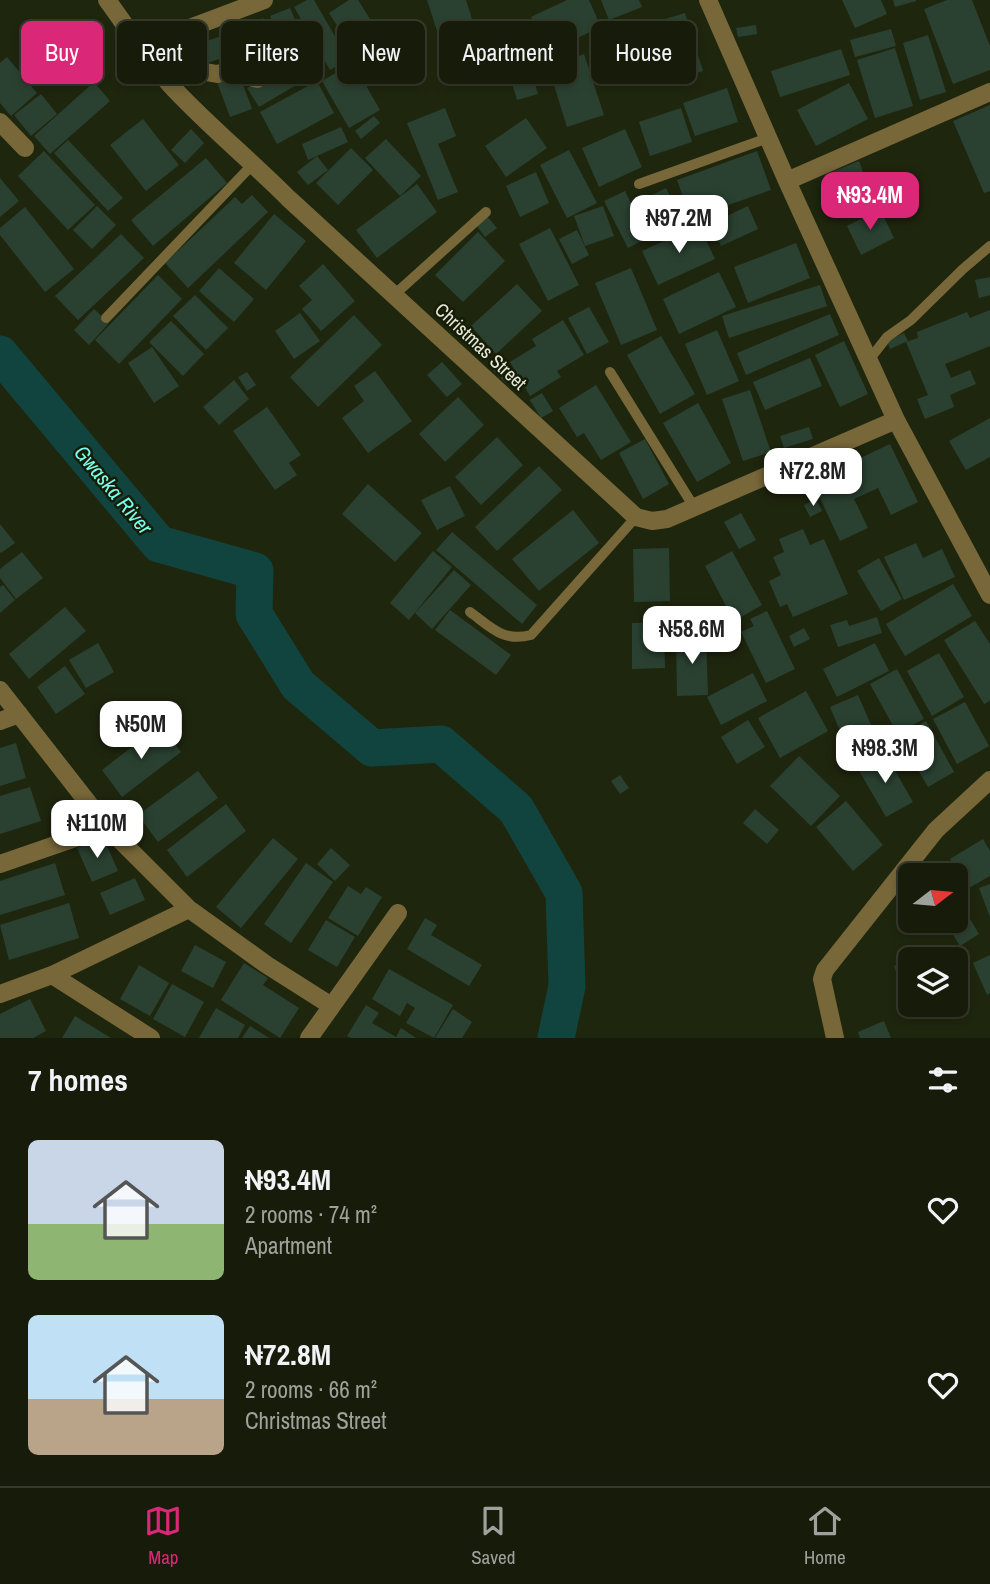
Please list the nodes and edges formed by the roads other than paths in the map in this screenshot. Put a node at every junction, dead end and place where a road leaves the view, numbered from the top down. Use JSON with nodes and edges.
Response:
{"nodes":[{"id":1,"x":107,"y":0,"type":"edge"},
{"id":2,"x":264,"y":0,"type":"edge"},
{"id":3,"x":708,"y":0,"type":"edge"},
{"id":4,"x":127,"y":21,"type":"edge"},
{"id":5,"x":207,"y":22,"type":"edge"},
{"id":6,"x":171,"y":84,"type":"edge"},
{"id":7,"x":990,"y":92,"type":"edge"},
{"id":8,"x":0,"y":122,"type":"edge"},
{"id":9,"x":768,"y":138,"type":"junction"},
{"id":10,"x":25,"y":148,"type":"dead end"},
{"id":11,"x":254,"y":163,"type":"junction"},
{"id":12,"x":787,"y":181,"type":"junction"},
{"id":13,"x":639,"y":184,"type":"dead end"},
{"id":14,"x":486,"y":212,"type":"dead end"},
{"id":15,"x":990,"y":246,"type":"edge"},
{"id":16,"x":394,"y":295,"type":"junction"},
{"id":17,"x":106,"y":318,"type":"dead end"},
{"id":18,"x":869,"y":360,"type":"junction"},
{"id":19,"x":610,"y":372,"type":"dead end"},
{"id":20,"x":896,"y":420,"type":"junction"},
{"id":21,"x":694,"y":507,"type":"junction"},
{"id":22,"x":636,"y":517,"type":"junction"},
{"id":23,"x":990,"y":595,"type":"edge"},
{"id":24,"x":470,"y":612,"type":"dead end"},
{"id":25,"x":0,"y":690,"type":"edge"},
{"id":26,"x":19,"y":714,"type":"junction"},
{"id":27,"x":0,"y":721,"type":"edge"},
{"id":28,"x":990,"y":780,"type":"edge"},
{"id":29,"x":107,"y":827,"type":"junction"},
{"id":30,"x":0,"y":864,"type":"edge"},
{"id":31,"x":189,"y":909,"type":"junction"},
{"id":32,"x":398,"y":913,"type":"dead end"},
{"id":33,"x":52,"y":975,"type":"junction"},
{"id":34,"x":0,"y":994,"type":"edge"},
{"id":35,"x":330,"y":1006,"type":"junction"},
{"id":36,"x":151,"y":1038,"type":"edge"},
{"id":37,"x":309,"y":1038,"type":"edge"},
{"id":38,"x":835,"y":1038,"type":"edge"}],
"edges":[{"from":1,"to":4,"type":"street","name":"Christmas Street"},
{"from":2,"to":5,"type":"street"},
{"from":3,"to":9,"type":"street"},
{"from":6,"to":11,"type":"street","name":"Christmas Street"},
{"from":7,"to":12,"type":"street"},
{"from":8,"to":10,"type":"street"},
{"from":9,"to":12,"type":"street"},
{"from":9,"to":13,"type":"lane"},
{"from":11,"to":16,"type":"street","name":"Christmas Street"},
{"from":11,"to":17,"type":"lane"},
{"from":12,"to":18,"type":"street"},
{"from":14,"to":16,"type":"lane"},
{"from":15,"to":18,"type":"lane"},
{"from":16,"to":22,"type":"street","name":"Christmas Street"},
{"from":18,"to":20,"type":"street"},
{"from":19,"to":21,"type":"lane"},
{"from":20,"to":21,"type":"street"},
{"from":20,"to":23,"type":"street"},
{"from":21,"to":22,"type":"street"},
{"from":22,"to":24,"type":"lane"},
{"from":25,"to":26,"type":"street"},
{"from":26,"to":27,"type":"street"},
{"from":26,"to":29,"type":"street"},
{"from":28,"to":38,"type":"street"},
{"from":29,"to":30,"type":"street"},
{"from":29,"to":31,"type":"street"},
{"from":31,"to":33,"type":"street"},
{"from":31,"to":35,"type":"street"},
{"from":32,"to":35,"type":"street"},
{"from":33,"to":34,"type":"street"},
{"from":33,"to":36,"type":"street"},
{"from":35,"to":37,"type":"street"}]}
